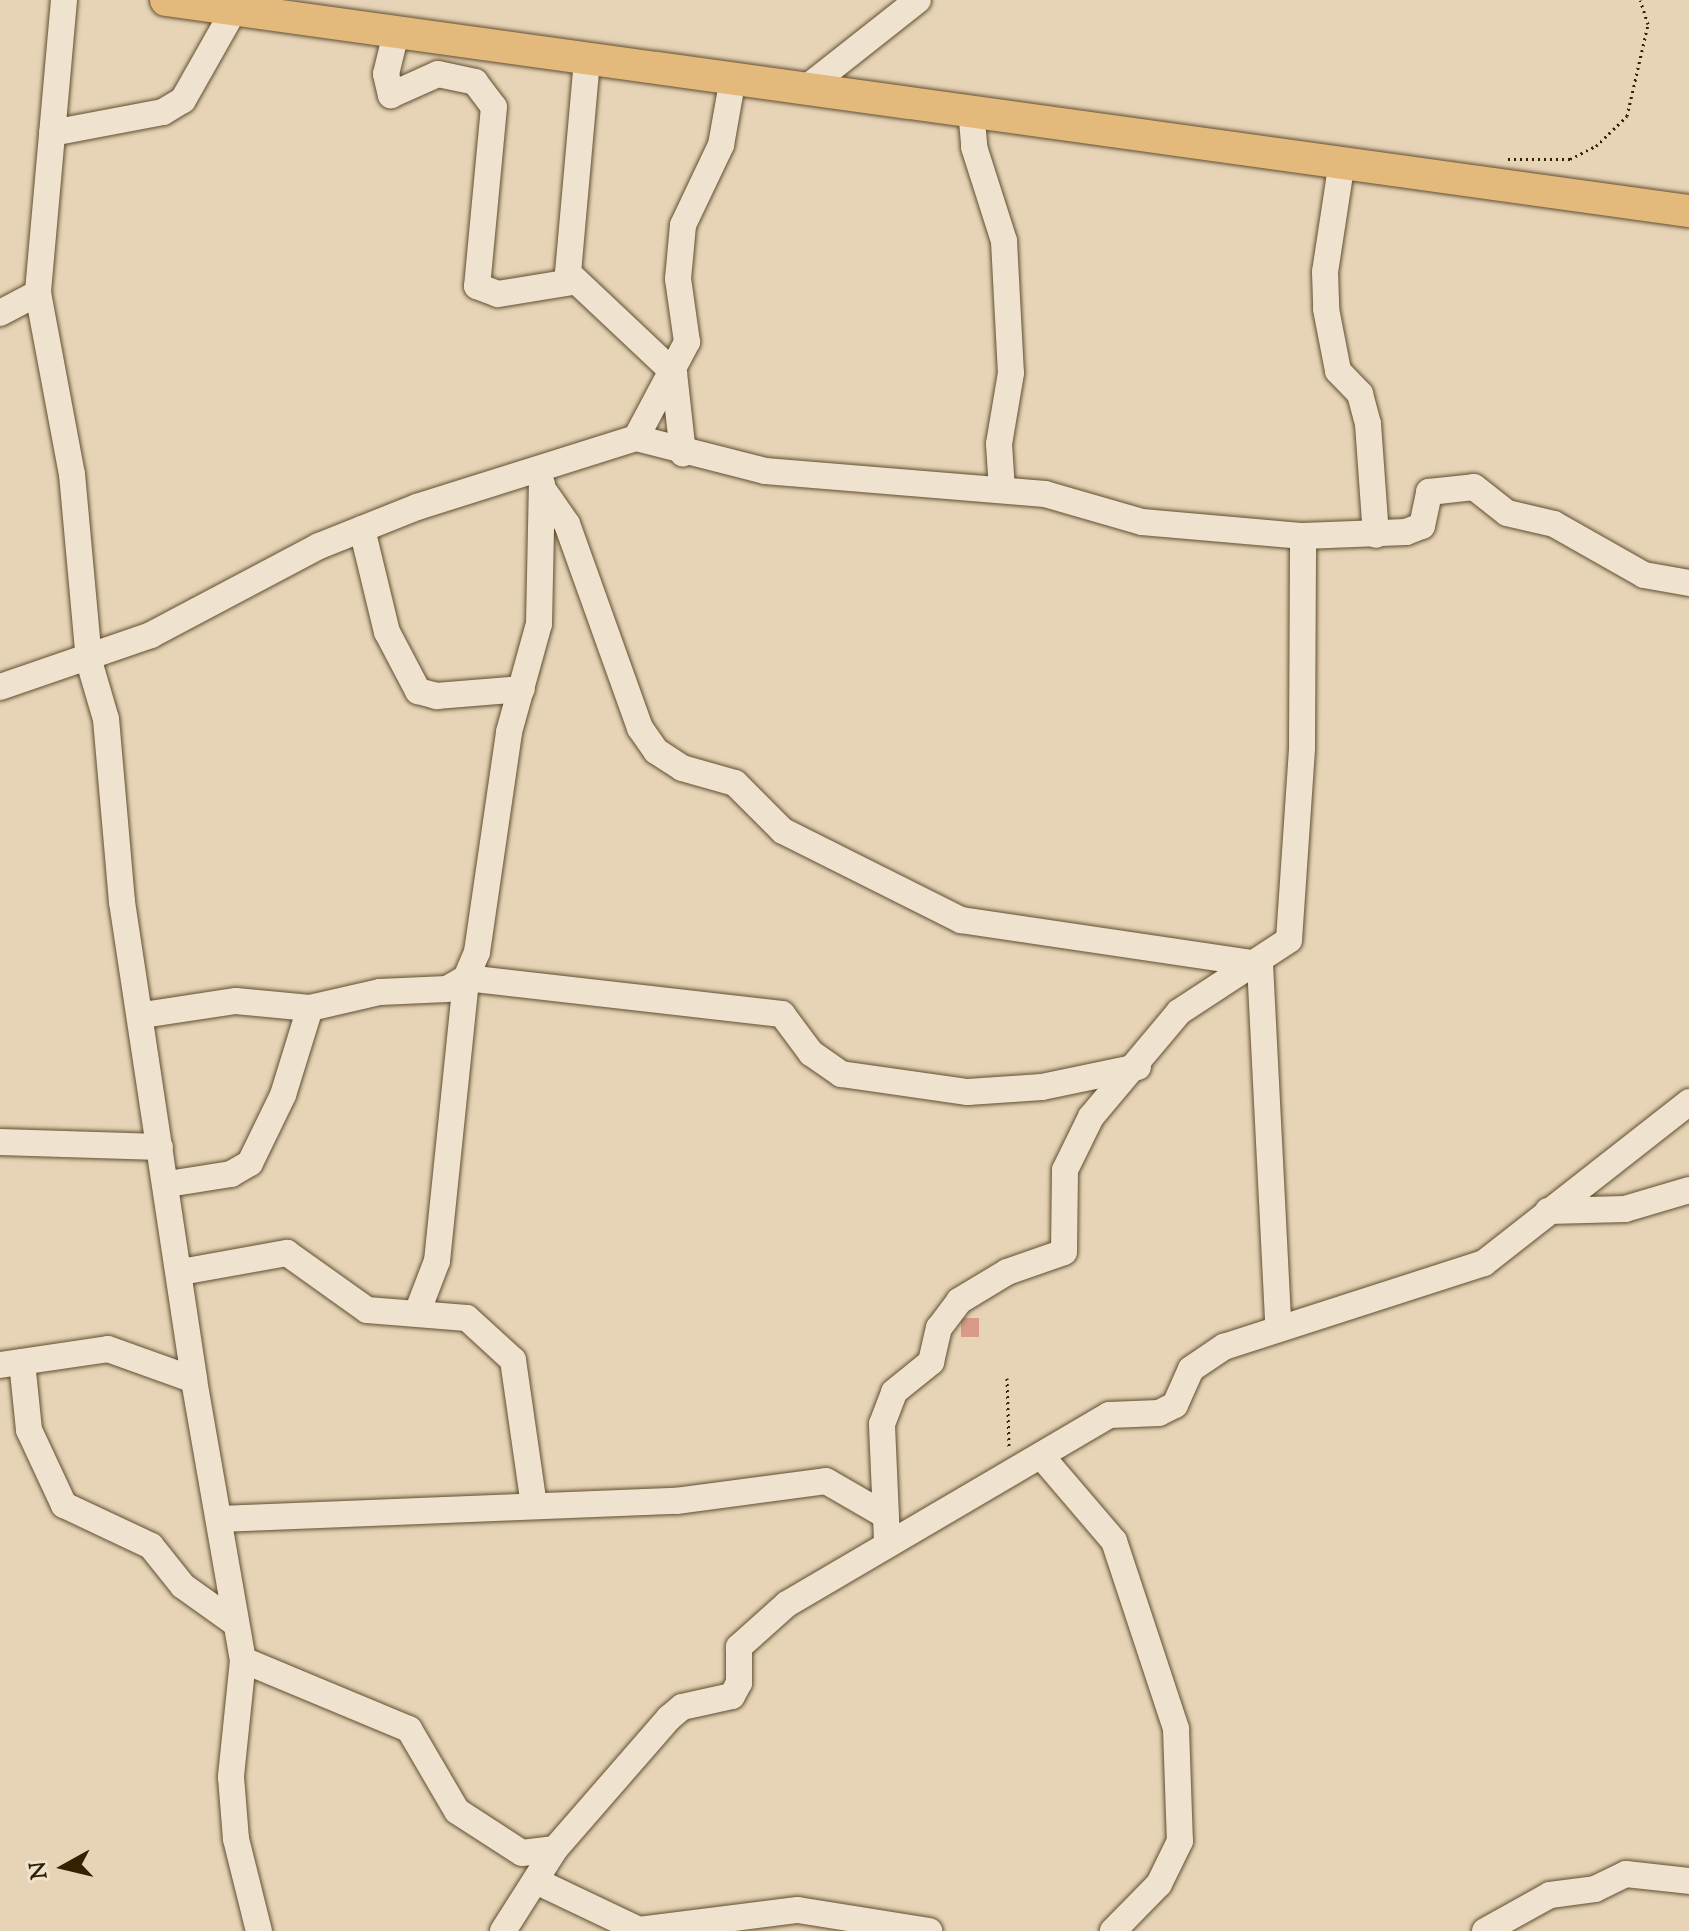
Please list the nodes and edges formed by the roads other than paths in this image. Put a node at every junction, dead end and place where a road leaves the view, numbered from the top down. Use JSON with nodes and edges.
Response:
{"nodes":[{"id":1,"x":64,"y":0,"type":"edge"},
{"id":2,"x":166,"y":0,"type":"edge"},
{"id":3,"x":918,"y":0,"type":"edge"},
{"id":4,"x":234,"y":10,"type":"junction"},
{"id":5,"x":396,"y":33,"type":"junction"},
{"id":6,"x":587,"y":60,"type":"junction"},
{"id":7,"x":732,"y":83,"type":"junction"},
{"id":8,"x":804,"y":90,"type":"junction"},
{"id":9,"x":971,"y":109,"type":"junction"},
{"id":10,"x":52,"y":133,"type":"junction"},
{"id":11,"x":1342,"y":161,"type":"junction"},
{"id":12,"x":1689,"y":211,"type":"edge"},
{"id":13,"x":572,"y":282,"type":"junction"},
{"id":14,"x":38,"y":293,"type":"junction"},
{"id":15,"x":0,"y":313,"type":"edge"},
{"id":16,"x":674,"y":373,"type":"junction"},
{"id":17,"x":636,"y":438,"type":"junction"},
{"id":18,"x":683,"y":453,"type":"junction"},
{"id":19,"x":542,"y":478,"type":"junction"},
{"id":20,"x":1002,"y":490,"type":"junction"},
{"id":21,"x":362,"y":529,"type":"junction"},
{"id":22,"x":1376,"y":535,"type":"junction"},
{"id":23,"x":1303,"y":536,"type":"junction"},
{"id":24,"x":1689,"y":583,"type":"edge"},
{"id":25,"x":89,"y":661,"type":"junction"},
{"id":26,"x":0,"y":687,"type":"edge"},
{"id":27,"x":522,"y":689,"type":"junction"},
{"id":28,"x":1260,"y":964,"type":"junction"},
{"id":29,"x":466,"y":978,"type":"junction"},
{"id":30,"x":310,"y":1008,"type":"junction"},
{"id":31,"x":143,"y":1015,"type":"junction"},
{"id":32,"x":1138,"y":1067,"type":"junction"},
{"id":33,"x":1689,"y":1102,"type":"edge"},
{"id":34,"x":0,"y":1142,"type":"edge"},
{"id":35,"x":160,"y":1147,"type":"junction"},
{"id":36,"x":168,"y":1184,"type":"junction"},
{"id":37,"x":1689,"y":1190,"type":"edge"},
{"id":38,"x":1548,"y":1211,"type":"junction"},
{"id":39,"x":181,"y":1272,"type":"junction"},
{"id":40,"x":417,"y":1313,"type":"junction"},
{"id":41,"x":1278,"y":1325,"type":"junction"},
{"id":42,"x":11,"y":1363,"type":"edge"},
{"id":43,"x":194,"y":1380,"type":"junction"},
{"id":44,"x":1043,"y":1458,"type":"junction"},
{"id":45,"x":534,"y":1505,"type":"junction"},
{"id":46,"x":883,"y":1514,"type":"junction"},
{"id":47,"x":220,"y":1519,"type":"junction"},
{"id":48,"x":887,"y":1540,"type":"junction"},
{"id":49,"x":235,"y":1623,"type":"junction"},
{"id":50,"x":243,"y":1660,"type":"junction"},
{"id":51,"x":555,"y":1849,"type":"junction"},
{"id":52,"x":536,"y":1881,"type":"junction"},
{"id":53,"x":1689,"y":1881,"type":"edge"},
{"id":54,"x":259,"y":1931,"type":"edge"},
{"id":55,"x":503,"y":1931,"type":"edge"},
{"id":56,"x":929,"y":1931,"type":"edge"},
{"id":57,"x":1113,"y":1931,"type":"edge"},
{"id":58,"x":1485,"y":1931,"type":"edge"}],
"edges":[{"from":1,"to":10,"type":"street"},
{"from":2,"to":4,"type":"main road"},
{"from":3,"to":8,"type":"street"},
{"from":4,"to":5,"type":"main road"},
{"from":4,"to":10,"type":"street"},
{"from":5,"to":6,"type":"main road"},
{"from":5,"to":13,"type":"street"},
{"from":6,"to":7,"type":"main road"},
{"from":6,"to":13,"type":"street"},
{"from":7,"to":8,"type":"main road"},
{"from":7,"to":16,"type":"street"},
{"from":8,"to":9,"type":"main road"},
{"from":9,"to":11,"type":"main road"},
{"from":9,"to":20,"type":"street"},
{"from":10,"to":14,"type":"street"},
{"from":11,"to":12,"type":"main road"},
{"from":11,"to":22,"type":"street"},
{"from":13,"to":16,"type":"street"},
{"from":14,"to":15,"type":"street"},
{"from":14,"to":25,"type":"street"},
{"from":16,"to":17,"type":"street"},
{"from":16,"to":18,"type":"street"},
{"from":17,"to":18,"type":"street"},
{"from":17,"to":19,"type":"street"},
{"from":18,"to":20,"type":"street"},
{"from":19,"to":21,"type":"street"},
{"from":19,"to":27,"type":"street"},
{"from":19,"to":28,"type":"street"},
{"from":20,"to":23,"type":"street"},
{"from":21,"to":25,"type":"street"},
{"from":21,"to":27,"type":"street"},
{"from":22,"to":23,"type":"street"},
{"from":22,"to":24,"type":"street"},
{"from":23,"to":28,"type":"street"},
{"from":25,"to":26,"type":"street"},
{"from":25,"to":31,"type":"street"},
{"from":27,"to":29,"type":"street"},
{"from":28,"to":32,"type":"street"},
{"from":28,"to":41,"type":"street"},
{"from":29,"to":30,"type":"street"},
{"from":29,"to":32,"type":"street"},
{"from":29,"to":40,"type":"street"},
{"from":30,"to":31,"type":"street"},
{"from":30,"to":36,"type":"street"},
{"from":31,"to":35,"type":"street"},
{"from":32,"to":46,"type":"street"},
{"from":33,"to":38,"type":"street"},
{"from":34,"to":35,"type":"street"},
{"from":35,"to":36,"type":"street"},
{"from":36,"to":39,"type":"street"},
{"from":37,"to":38,"type":"street"},
{"from":38,"to":41,"type":"street"},
{"from":39,"to":40,"type":"street"},
{"from":39,"to":43,"type":"street"},
{"from":40,"to":45,"type":"street"},
{"from":41,"to":44,"type":"street"},
{"from":42,"to":43,"type":"street"},
{"from":42,"to":49,"type":"street"},
{"from":43,"to":47,"type":"street"},
{"from":44,"to":48,"type":"street"},
{"from":44,"to":57,"type":"street"},
{"from":45,"to":46,"type":"street"},
{"from":45,"to":47,"type":"street"},
{"from":46,"to":48,"type":"street"},
{"from":47,"to":49,"type":"street"},
{"from":48,"to":51,"type":"street"},
{"from":49,"to":50,"type":"street"},
{"from":50,"to":51,"type":"street"},
{"from":50,"to":54,"type":"street"},
{"from":51,"to":52,"type":"street"},
{"from":52,"to":55,"type":"street"},
{"from":52,"to":56,"type":"street"},
{"from":53,"to":58,"type":"street"}]}
